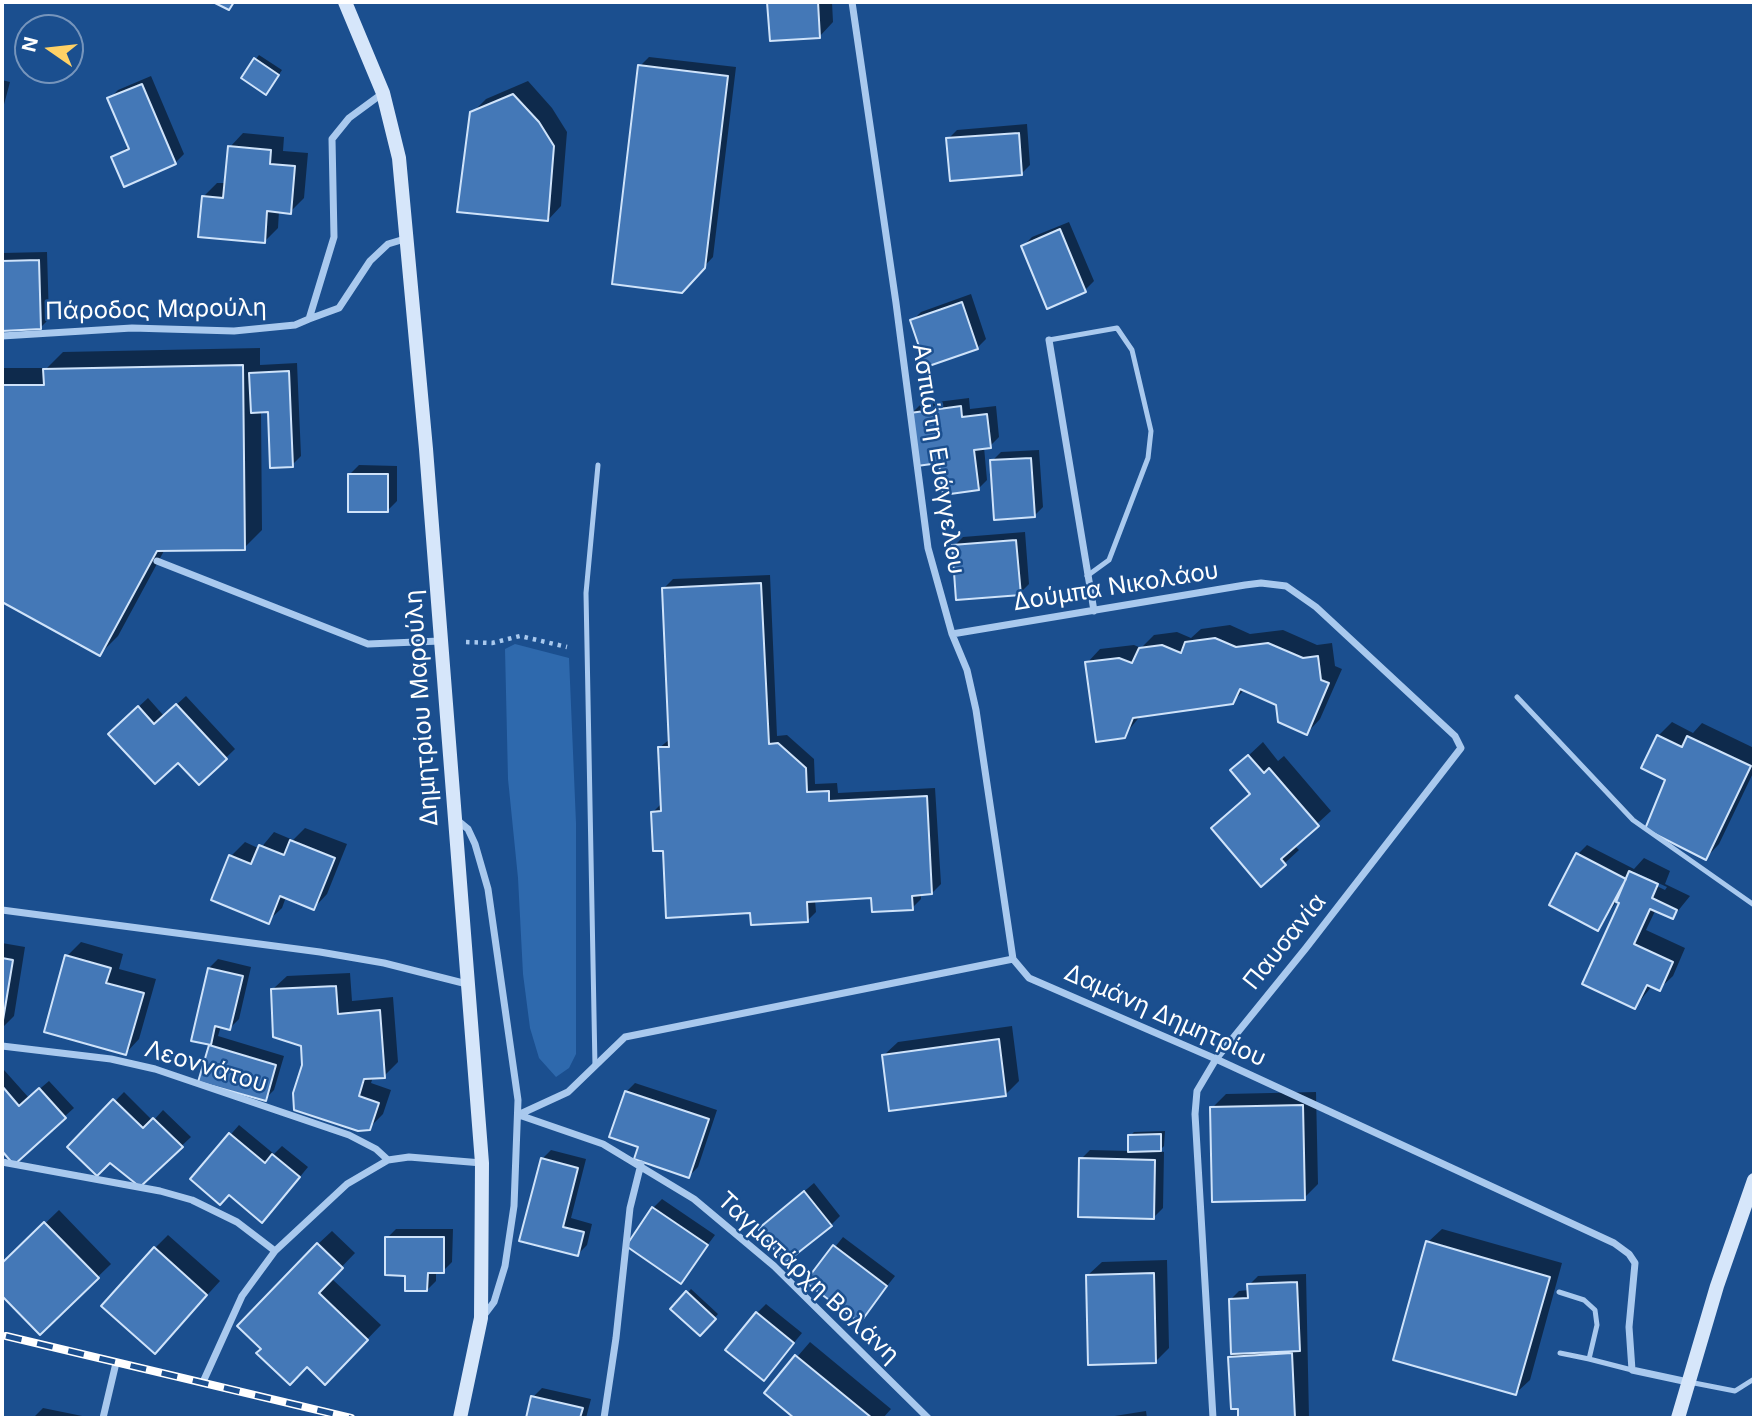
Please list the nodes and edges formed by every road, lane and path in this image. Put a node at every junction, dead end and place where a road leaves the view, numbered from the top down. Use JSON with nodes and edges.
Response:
{"nodes":[{"id":1,"x":345,"y":2,"type":"edge"},
{"id":2,"x":852,"y":2,"type":"edge"},
{"id":3,"x":383,"y":93,"type":"junction"},
{"id":4,"x":408,"y":237,"type":"junction"},
{"id":5,"x":309,"y":319,"type":"junction"},
{"id":6,"x":2,"y":336,"type":"edge"},
{"id":7,"x":1049,"y":340,"type":"joint"},
{"id":8,"x":598,"y":465,"type":"dead end"},
{"id":9,"x":157,"y":561,"type":"dead end"},
{"id":10,"x":1087,"y":576,"type":"junction"},
{"id":11,"x":1286,"y":586,"type":"joint"},
{"id":12,"x":1094,"y":611,"type":"junction"},
{"id":13,"x":952,"y":634,"type":"junction"},
{"id":14,"x":440,"y":641,"type":"junction"},
{"id":15,"x":587,"y":652,"type":"junction"},
{"id":16,"x":1517,"y":697,"type":"dead end"},
{"id":17,"x":453,"y":817,"type":"junction"},
{"id":18,"x":1754,"y":905,"type":"edge"},
{"id":19,"x":2,"y":910,"type":"edge"},
{"id":20,"x":1013,"y":959,"type":"junction"},
{"id":21,"x":467,"y":984,"type":"junction"},
{"id":22,"x":2,"y":1046,"type":"edge"},
{"id":23,"x":1216,"y":1059,"type":"junction"},
{"id":24,"x":595,"y":1067,"type":"junction"},
{"id":25,"x":518,"y":1115,"type":"junction"},
{"id":26,"x":388,"y":1160,"type":"junction"},
{"id":27,"x":2,"y":1162,"type":"edge"},
{"id":28,"x":482,"y":1163,"type":"junction"},
{"id":29,"x":641,"y":1164,"type":"junction"},
{"id":30,"x":1754,"y":1180,"type":"edge"},
{"id":31,"x":1750,"y":1205,"type":"edge"},
{"id":32,"x":275,"y":1251,"type":"junction"},
{"id":33,"x":1559,"y":1292,"type":"dead end"},
{"id":34,"x":481,"y":1318,"type":"junction"},
{"id":35,"x":1560,"y":1353,"type":"dead end"},
{"id":36,"x":1589,"y":1359,"type":"junction"},
{"id":37,"x":116,"y":1363,"type":"dead end"},
{"id":38,"x":1632,"y":1370,"type":"junction"},
{"id":39,"x":1754,"y":1379,"type":"edge"},
{"id":40,"x":203,"y":1382,"type":"dead end"},
{"id":41,"x":1688,"y":1382,"type":"junction"},
{"id":42,"x":103,"y":1418,"type":"edge"},
{"id":43,"x":460,"y":1418,"type":"edge"},
{"id":44,"x":604,"y":1418,"type":"edge"},
{"id":45,"x":928,"y":1418,"type":"edge"},
{"id":46,"x":1213,"y":1418,"type":"edge"},
{"id":47,"x":1678,"y":1418,"type":"edge"}],
"edges":[{"from":1,"to":3,"type":"main road","name":"Δημητρίου Μαρούλη"},
{"from":2,"to":13,"type":"street","name":"Ασπιώτη Ευάγγελου"},
{"from":3,"to":4,"type":"main road","name":"Δημητρίου Μαρούλη"},
{"from":3,"to":5,"type":"street"},
{"from":4,"to":5,"type":"street","name":"Πάροδος Μαρούλη"},
{"from":4,"to":14,"type":"main road","name":"Δημητρίου Μαρούλη"},
{"from":5,"to":6,"type":"street","name":"Πάροδος Μαρούλη"},
{"from":7,"to":10,"type":"street"},
{"from":7,"to":10,"type":"lane"},
{"from":8,"to":15,"type":"lane"},
{"from":9,"to":14,"type":"street"},
{"from":10,"to":12,"type":"street"},
{"from":11,"to":12,"type":"street","name":"Δούμπα Νικολάου"},
{"from":11,"to":23,"type":"street","name":"Παυσανία"},
{"from":12,"to":13,"type":"street","name":"Δούμπα Νικολάου"},
{"from":13,"to":20,"type":"street","name":"Ασπιώτη Ευάγγελου"},
{"from":14,"to":15,"type":"path"},
{"from":14,"to":17,"type":"main road","name":"Δημητρίου Μαρούλη"},
{"from":15,"to":24,"type":"lane"},
{"from":16,"to":18,"type":"lane"},
{"from":17,"to":21,"type":"main road","name":"Δημητρίου Μαρούλη"},
{"from":17,"to":25,"type":"street"},
{"from":19,"to":21,"type":"street"},
{"from":20,"to":23,"type":"street","name":"Δαμάνη Δημητρίου"},
{"from":20,"to":24,"type":"street"},
{"from":21,"to":28,"type":"main road","name":"Δημητρίου Μαρούλη"},
{"from":22,"to":26,"type":"street","name":"Λεοννάτου"},
{"from":23,"to":38,"type":"street","name":"Δαμάνη Δημητρίου"},
{"from":23,"to":46,"type":"street","name":"Παυσανία"},
{"from":24,"to":25,"type":"street"},
{"from":25,"to":29,"type":"street","name":"Ταγματάρχη Βολάνη"},
{"from":25,"to":34,"type":"street"},
{"from":26,"to":28,"type":"street"},
{"from":26,"to":32,"type":"street"},
{"from":27,"to":32,"type":"street"},
{"from":28,"to":34,"type":"main road","name":"Δημητρίου Μαρούλη"},
{"from":29,"to":44,"type":"street"},
{"from":29,"to":45,"type":"street","name":"Ταγματάρχη Βολάνη"},
{"from":30,"to":31,"type":"main road"},
{"from":31,"to":41,"type":"main road"},
{"from":32,"to":40,"type":"street"},
{"from":33,"to":36,"type":"lane"},
{"from":34,"to":43,"type":"main road","name":"Δημητρίου Μαρούλη"},
{"from":35,"to":36,"type":"lane"},
{"from":36,"to":38,"type":"lane"},
{"from":37,"to":42,"type":"street"},
{"from":38,"to":41,"type":"street"},
{"from":39,"to":41,"type":"lane"},
{"from":41,"to":47,"type":"main road"}]}
